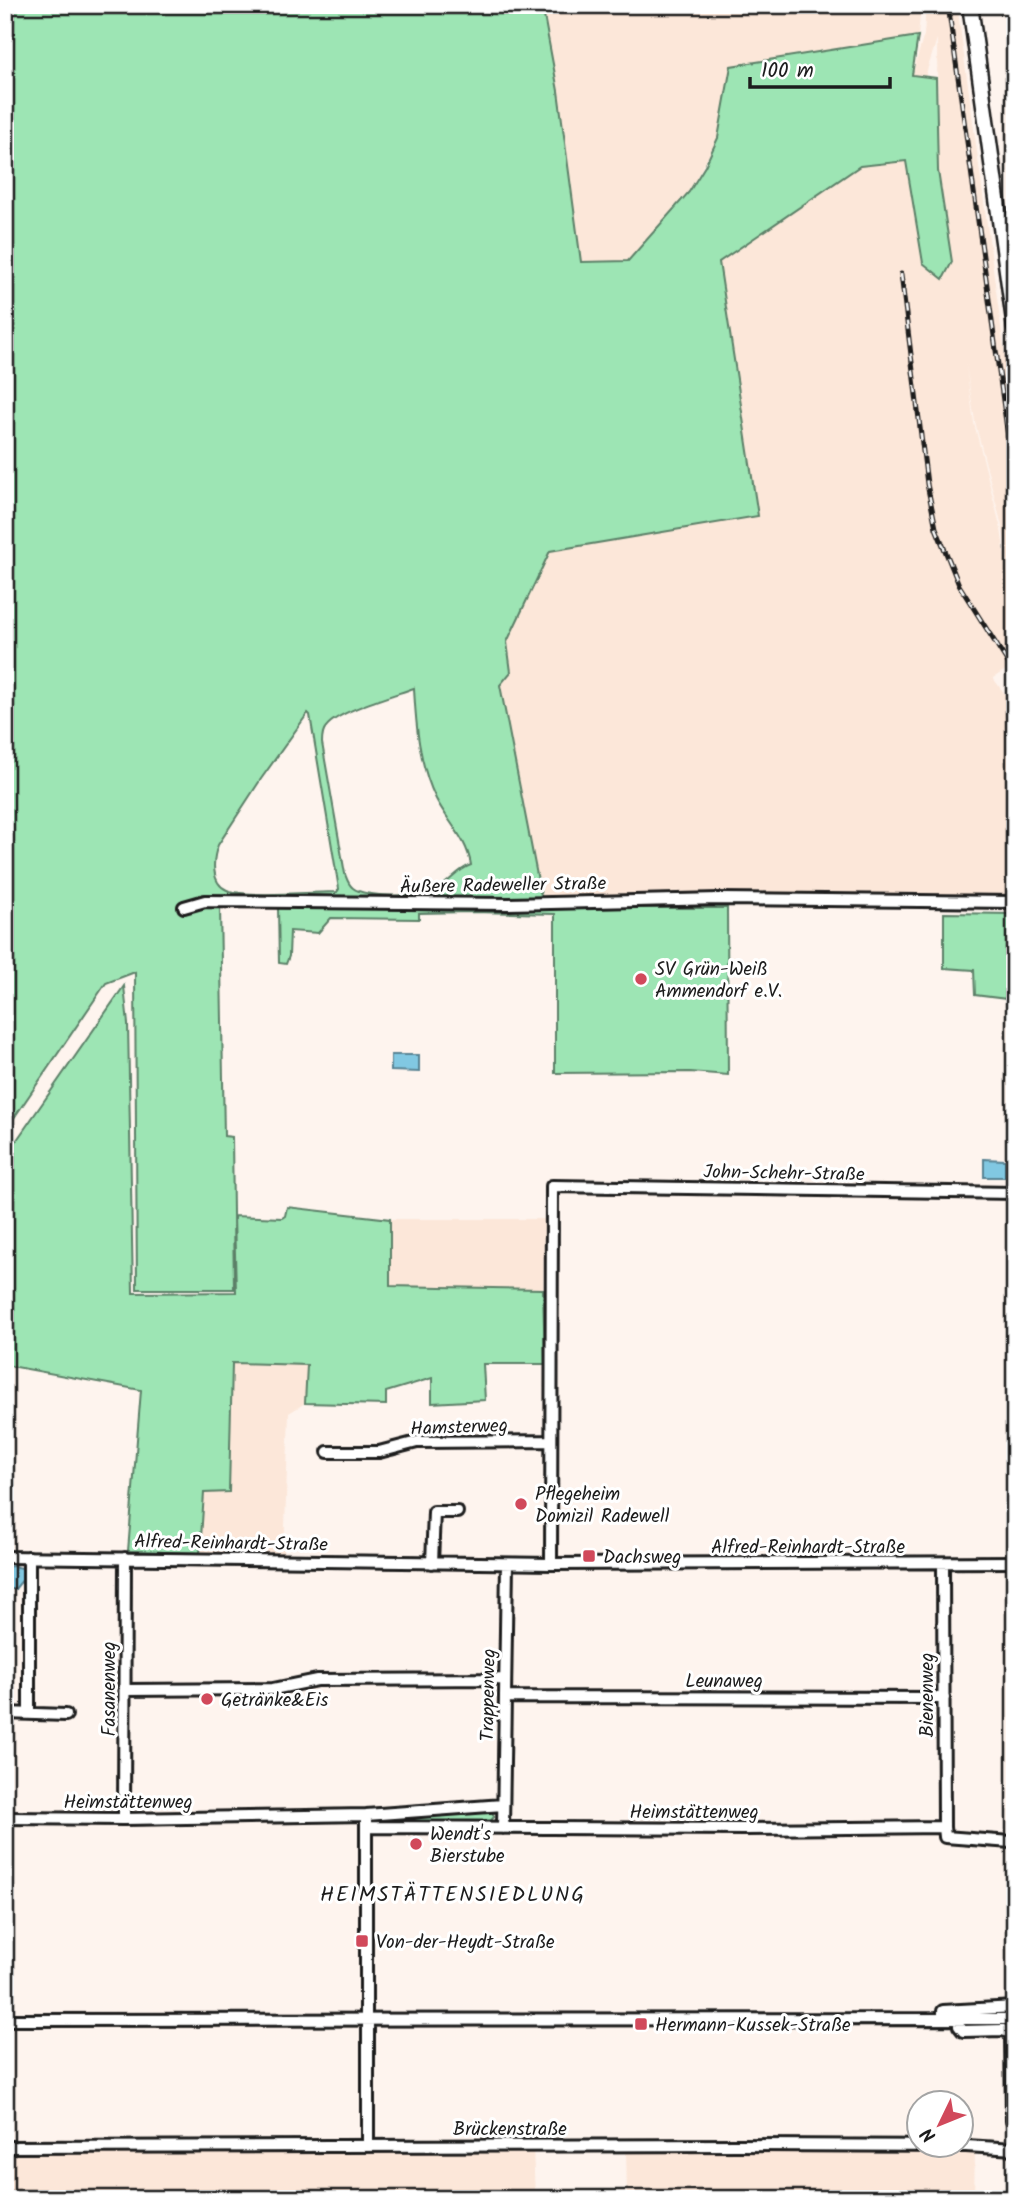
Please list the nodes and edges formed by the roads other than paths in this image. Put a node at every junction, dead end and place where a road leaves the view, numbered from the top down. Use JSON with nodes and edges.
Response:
{"nodes":[{"id":1,"x":971,"y":5,"type":"edge"},
{"id":2,"x":1015,"y":328,"type":"edge"},
{"id":3,"x":1015,"y":902,"type":"edge"},
{"id":4,"x":184,"y":907,"type":"dead end"},
{"id":5,"x":1015,"y":1193,"type":"edge"},
{"id":6,"x":551,"y":1441,"type":"junction"},
{"id":7,"x":328,"y":1452,"type":"dead end"},
{"id":8,"x":457,"y":1512,"type":"dead end"},
{"id":9,"x":5,"y":1557,"type":"edge"},
{"id":10,"x":29,"y":1557,"type":"junction"},
{"id":11,"x":125,"y":1558,"type":"junction"},
{"id":12,"x":1015,"y":1562,"type":"edge"},
{"id":13,"x":432,"y":1563,"type":"junction"},
{"id":14,"x":943,"y":1563,"type":"junction"},
{"id":15,"x":506,"y":1564,"type":"junction"},
{"id":16,"x":551,"y":1564,"type":"junction"},
{"id":17,"x":504,"y":1679,"type":"junction"},
{"id":18,"x":125,"y":1690,"type":"junction"},
{"id":19,"x":505,"y":1698,"type":"junction"},
{"id":20,"x":944,"y":1698,"type":"junction"},
{"id":21,"x":5,"y":1713,"type":"edge"},
{"id":22,"x":29,"y":1713,"type":"junction"},
{"id":23,"x":66,"y":1715,"type":"dead end"},
{"id":24,"x":503,"y":1805,"type":"junction"},
{"id":25,"x":5,"y":1818,"type":"edge"},
{"id":26,"x":124,"y":1819,"type":"junction"},
{"id":27,"x":366,"y":1821,"type":"junction"},
{"id":28,"x":944,"y":1827,"type":"junction"},
{"id":29,"x":503,"y":1828,"type":"junction"},
{"id":30,"x":1011,"y":1842,"type":"dead end"},
{"id":31,"x":1015,"y":2007,"type":"edge"},
{"id":32,"x":943,"y":2018,"type":"junction"},
{"id":33,"x":959,"y":2019,"type":"junction"},
{"id":34,"x":1015,"y":2019,"type":"edge"},
{"id":35,"x":5,"y":2020,"type":"edge"},
{"id":36,"x":367,"y":2020,"type":"junction"},
{"id":37,"x":1012,"y":2120,"type":"dead end"},
{"id":38,"x":368,"y":2145,"type":"junction"},
{"id":39,"x":5,"y":2147,"type":"edge"},
{"id":40,"x":1015,"y":2149,"type":"edge"}],
"edges":[{"from":1,"to":2,"type":"main road"},
{"from":3,"to":4,"type":"street","name":"Äußere Radeweller Straße"},
{"from":5,"to":6,"type":"street","name":"John-Schehr-Straße"},
{"from":6,"to":7,"type":"street","name":"Hamsterweg"},
{"from":6,"to":16,"type":"street"},
{"from":8,"to":13,"type":"street"},
{"from":9,"to":10,"type":"street","name":"Alfred-Reinhardt-Straße"},
{"from":10,"to":11,"type":"street","name":"Alfred-Reinhardt-Straße"},
{"from":10,"to":22,"type":"street"},
{"from":11,"to":13,"type":"street","name":"Alfred-Reinhardt-Straße"},
{"from":11,"to":18,"type":"street","name":"Fasanenweg"},
{"from":12,"to":14,"type":"street","name":"Alfred-Reinhardt-Straße"},
{"from":13,"to":15,"type":"street","name":"Alfred-Reinhardt-Straße"},
{"from":14,"to":16,"type":"street","name":"Alfred-Reinhardt-Straße"},
{"from":14,"to":20,"type":"street","name":"Bienenweg"},
{"from":15,"to":16,"type":"street","name":"Alfred-Reinhardt-Straße"},
{"from":15,"to":17,"type":"street","name":"Trappenweg"},
{"from":17,"to":18,"type":"street"},
{"from":17,"to":19,"type":"street","name":"Trappenweg"},
{"from":18,"to":26,"type":"street","name":"Fasanenweg"},
{"from":19,"to":20,"type":"street","name":"Leunaweg"},
{"from":19,"to":24,"type":"street","name":"Trappenweg"},
{"from":20,"to":28,"type":"street","name":"Bienenweg"},
{"from":21,"to":22,"type":"street"},
{"from":22,"to":23,"type":"street"},
{"from":24,"to":27,"type":"street","name":"Heimstättenweg"},
{"from":24,"to":29,"type":"street","name":"Trappenweg"},
{"from":25,"to":26,"type":"street","name":"Heimstättenweg"},
{"from":26,"to":27,"type":"street","name":"Heimstättenweg"},
{"from":27,"to":29,"type":"street","name":"Heimstättenweg"},
{"from":27,"to":36,"type":"street"},
{"from":28,"to":29,"type":"street","name":"Heimstättenweg"},
{"from":28,"to":30,"type":"street","name":"Heimstättenweg"},
{"from":31,"to":32,"type":"street"},
{"from":32,"to":33,"type":"street"},
{"from":32,"to":36,"type":"street"},
{"from":33,"to":34,"type":"street"},
{"from":33,"to":37,"type":"street"},
{"from":35,"to":36,"type":"street"},
{"from":36,"to":38,"type":"street"},
{"from":38,"to":39,"type":"street","name":"Brückenstraße"},
{"from":38,"to":40,"type":"street","name":"Brückenstraße"}]}
